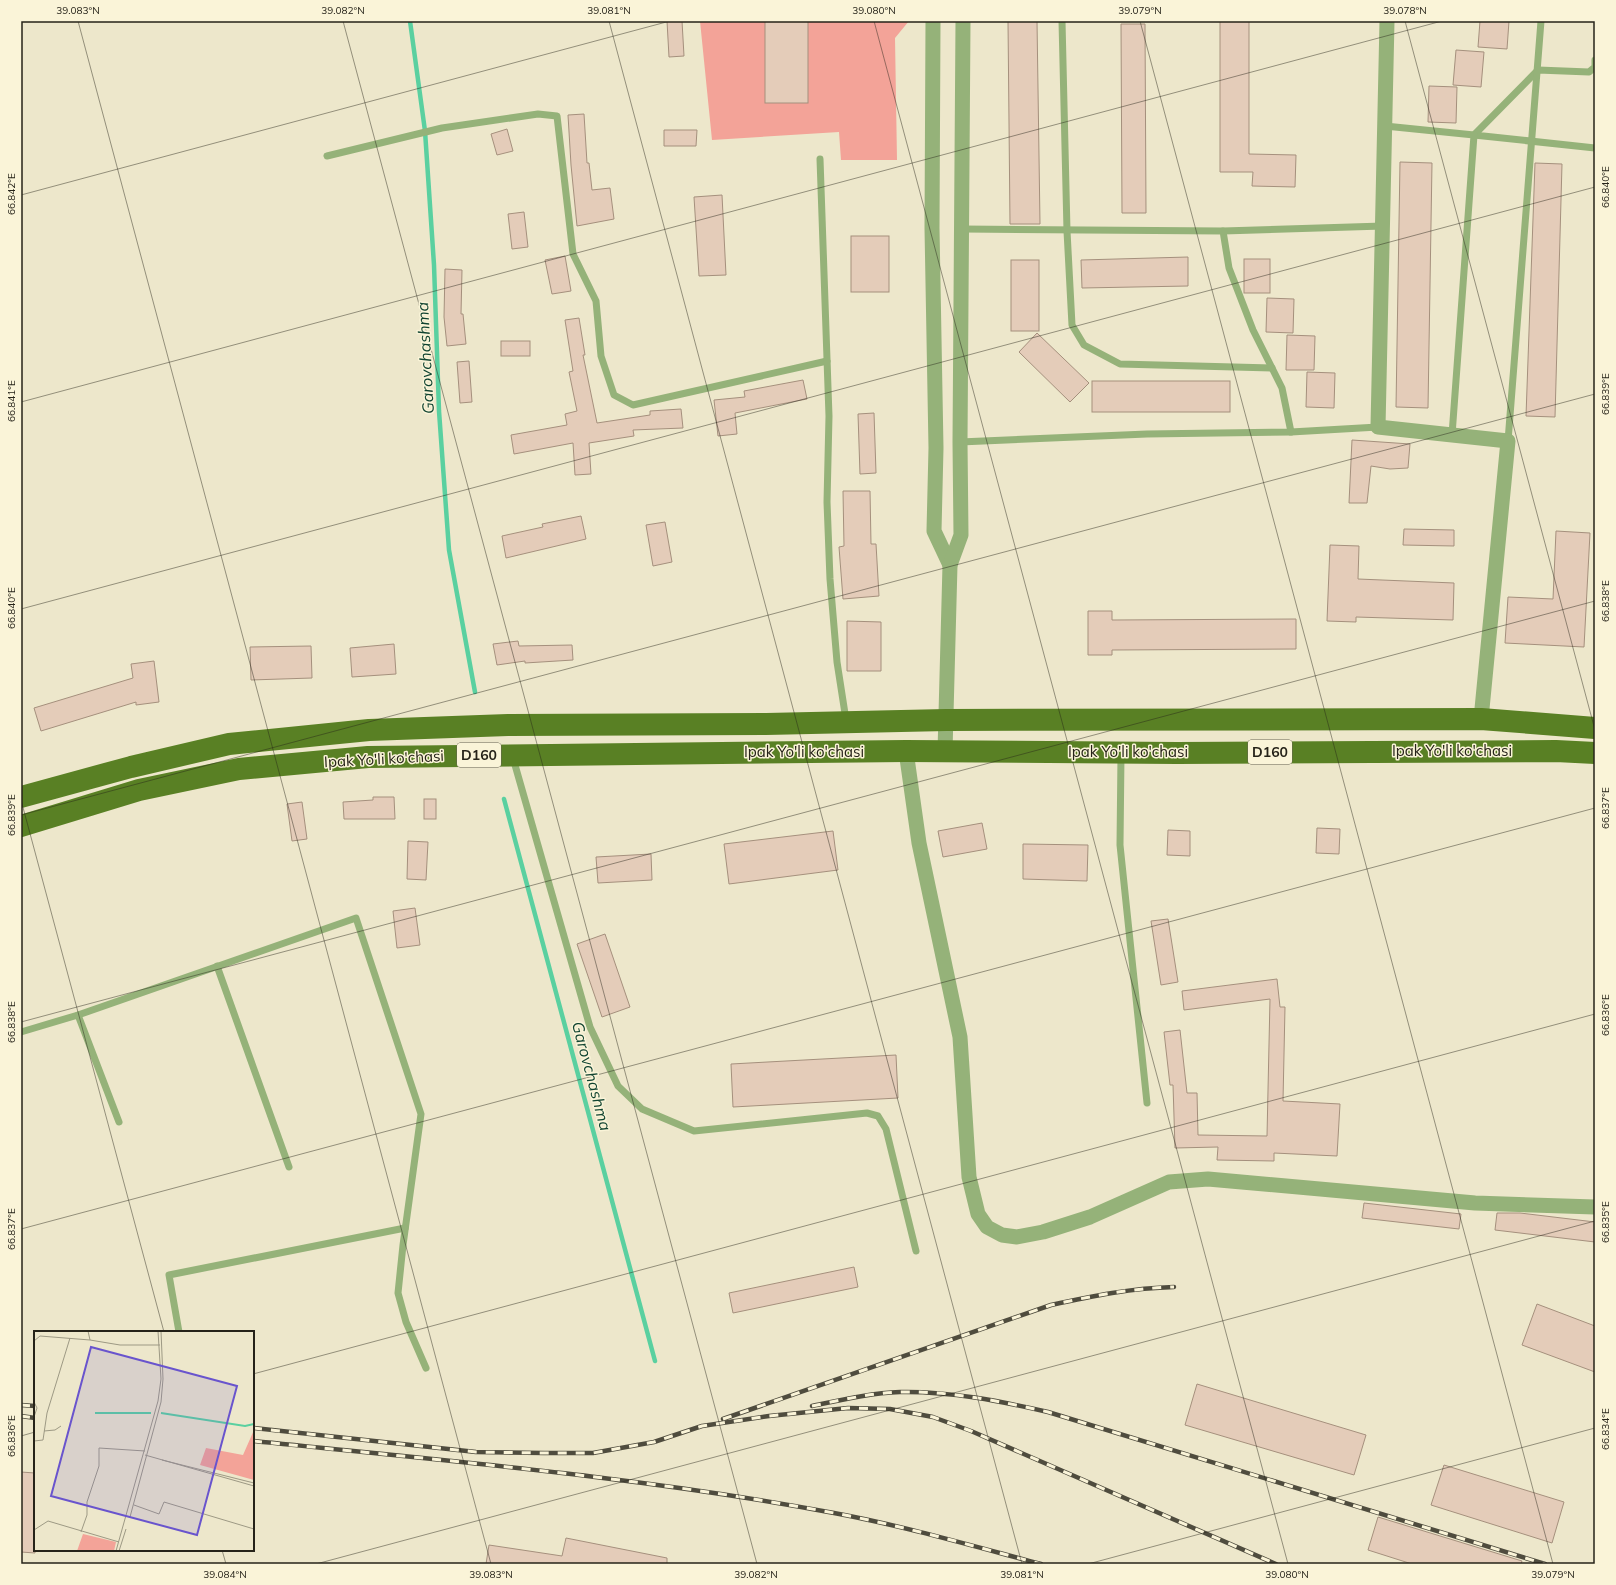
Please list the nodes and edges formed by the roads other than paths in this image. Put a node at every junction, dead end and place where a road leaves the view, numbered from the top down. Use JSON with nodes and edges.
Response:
{"nodes":[{"id":1,"x":933,"y":21,"type":"edge"},
{"id":2,"x":963,"y":21,"type":"edge"},
{"id":3,"x":1062,"y":21,"type":"edge"},
{"id":4,"x":1387,"y":21,"type":"edge"},
{"id":5,"x":1542,"y":21,"type":"edge"},
{"id":6,"x":1595,"y":60,"type":"edge"},
{"id":7,"x":1538,"y":70,"type":"junction"},
{"id":8,"x":1385,"y":126,"type":"junction"},
{"id":9,"x":1474,"y":135,"type":"junction"},
{"id":10,"x":1532,"y":140,"type":"junction"},
{"id":11,"x":1595,"y":148,"type":"edge"},
{"id":12,"x":327,"y":156,"type":"dead end"},
{"id":13,"x":820,"y":159,"type":"dead end"},
{"id":14,"x":1384,"y":226,"type":"junction"},
{"id":15,"x":963,"y":229,"type":"junction"},
{"id":16,"x":1067,"y":231,"type":"junction"},
{"id":17,"x":1223,"y":231,"type":"junction"},
{"id":18,"x":827,"y":361,"type":"junction"},
{"id":19,"x":1272,"y":368,"type":"junction"},
{"id":20,"x":1378,"y":427,"type":"junction"},
{"id":21,"x":1291,"y":432,"type":"junction"},
{"id":22,"x":1452,"y":435,"type":"junction"},
{"id":23,"x":1508,"y":441,"type":"junction"},
{"id":24,"x":960,"y":442,"type":"junction"},
{"id":25,"x":950,"y":564,"type":"junction"},
{"id":26,"x":1481,"y":719,"type":"junction"},
{"id":27,"x":946,"y":720,"type":"junction"},
{"id":28,"x":846,"y":722,"type":"junction"},
{"id":29,"x":1595,"y":728,"type":"edge"},
{"id":30,"x":906,"y":751,"type":"junction"},
{"id":31,"x":946,"y":751,"type":"junction"},
{"id":32,"x":1121,"y":752,"type":"junction"},
{"id":33,"x":1595,"y":753,"type":"edge"},
{"id":34,"x":512,"y":754,"type":"junction"},
{"id":35,"x":21,"y":797,"type":"edge"},
{"id":36,"x":21,"y":826,"type":"edge"},
{"id":37,"x":218,"y":966,"type":"junction"},
{"id":38,"x":78,"y":1014,"type":"junction"},
{"id":39,"x":21,"y":1032,"type":"edge"},
{"id":40,"x":1147,"y":1103,"type":"dead end"},
{"id":41,"x":119,"y":1122,"type":"dead end"},
{"id":42,"x":289,"y":1167,"type":"dead end"},
{"id":43,"x":1595,"y":1207,"type":"edge"},
{"id":44,"x":405,"y":1228,"type":"junction"},
{"id":45,"x":916,"y":1251,"type":"dead end"},
{"id":46,"x":179,"y":1331,"type":"edge"},
{"id":47,"x":426,"y":1368,"type":"dead end"}],
"edges":[{"from":1,"to":25,"type":"street"},
{"from":2,"to":15,"type":"street"},
{"from":3,"to":16,"type":"lane"},
{"from":4,"to":8,"type":"street"},
{"from":5,"to":7,"type":"lane"},
{"from":6,"to":7,"type":"lane"},
{"from":7,"to":9,"type":"lane"},
{"from":7,"to":10,"type":"lane"},
{"from":8,"to":9,"type":"lane"},
{"from":8,"to":14,"type":"street"},
{"from":9,"to":10,"type":"lane"},
{"from":9,"to":22,"type":"lane"},
{"from":10,"to":11,"type":"lane"},
{"from":10,"to":23,"type":"lane"},
{"from":12,"to":18,"type":"lane"},
{"from":13,"to":18,"type":"lane"},
{"from":14,"to":17,"type":"lane"},
{"from":14,"to":20,"type":"street"},
{"from":15,"to":16,"type":"lane"},
{"from":15,"to":24,"type":"street"},
{"from":16,"to":17,"type":"lane"},
{"from":16,"to":19,"type":"lane"},
{"from":17,"to":19,"type":"lane"},
{"from":18,"to":28,"type":"lane"},
{"from":19,"to":21,"type":"lane"},
{"from":20,"to":21,"type":"lane"},
{"from":20,"to":22,"type":"street"},
{"from":21,"to":24,"type":"lane"},
{"from":22,"to":23,"type":"street"},
{"from":23,"to":26,"type":"street"},
{"from":24,"to":25,"type":"street"},
{"from":25,"to":27,"type":"street"},
{"from":26,"to":27,"type":"main road","name":"Ipak Yo'li ko'chasi","number":"D160"},
{"from":26,"to":29,"type":"main road","name":"Ipak Yo'li ko'chasi","number":"D160"},
{"from":27,"to":28,"type":"main road","name":"Ipak Yo'li ko'chasi","number":"D160"},
{"from":27,"to":31,"type":"street"},
{"from":28,"to":35,"type":"main road","name":"Ipak Yo'li ko'chasi","number":"D160"},
{"from":30,"to":31,"type":"main road","name":"Ipak Yo'li ko'chasi","number":"D160"},
{"from":30,"to":34,"type":"main road","name":"Ipak Yo'li ko'chasi","number":"D160"},
{"from":30,"to":43,"type":"street"},
{"from":31,"to":32,"type":"main road","name":"Ipak Yo'li ko'chasi","number":"D160"},
{"from":32,"to":33,"type":"main road","name":"Ipak Yo'li ko'chasi","number":"D160"},
{"from":32,"to":40,"type":"lane"},
{"from":34,"to":36,"type":"main road","name":"Ipak Yo'li ko'chasi","number":"D160"},
{"from":34,"to":45,"type":"lane"},
{"from":37,"to":38,"type":"lane"},
{"from":37,"to":42,"type":"lane"},
{"from":37,"to":44,"type":"lane"},
{"from":38,"to":39,"type":"lane"},
{"from":38,"to":41,"type":"lane"},
{"from":44,"to":46,"type":"lane"},
{"from":44,"to":47,"type":"lane"}]}
